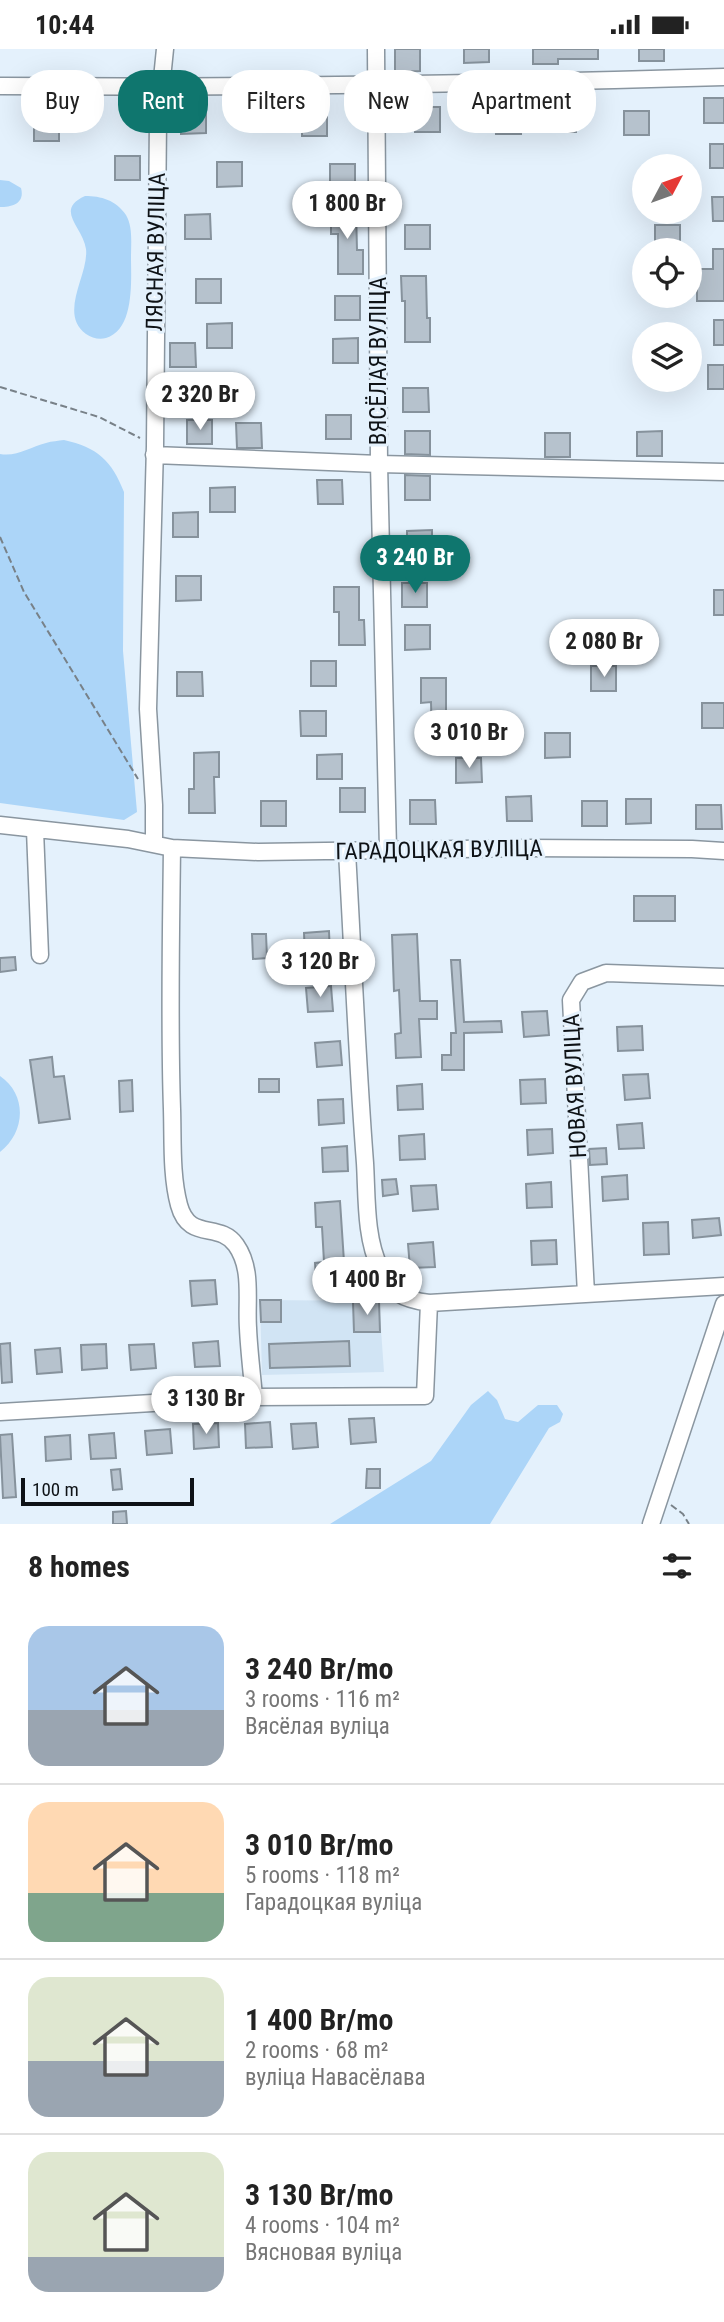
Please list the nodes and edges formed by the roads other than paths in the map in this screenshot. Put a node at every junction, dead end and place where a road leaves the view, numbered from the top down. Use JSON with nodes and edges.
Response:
{"nodes":[{"id":1,"x":165,"y":49,"type":"edge"},
{"id":2,"x":376,"y":49,"type":"edge"},
{"id":3,"x":163,"y":70,"type":"edge"},
{"id":4,"x":376,"y":70,"type":"edge"},
{"id":5,"x":724,"y":76,"type":"edge"},
{"id":6,"x":433,"y":84,"type":"edge"},
{"id":7,"x":344,"y":85,"type":"edge"},
{"id":8,"x":0,"y":86,"type":"edge"},
{"id":9,"x":118,"y":87,"type":"edge"},
{"id":10,"x":208,"y":87,"type":"edge"},
{"id":11,"x":158,"y":133,"type":"edge"},
{"id":12,"x":376,"y":133,"type":"edge"},
{"id":13,"x":154,"y":451,"type":"junction"},
{"id":14,"x":379,"y":464,"type":"junction"},
{"id":15,"x":724,"y":472,"type":"edge"},
{"id":16,"x":0,"y":825,"type":"edge"},
{"id":17,"x":35,"y":830,"type":"junction"},
{"id":18,"x":154,"y":844,"type":"junction"},
{"id":19,"x":172,"y":848,"type":"junction"},
{"id":20,"x":388,"y":849,"type":"junction"},
{"id":21,"x":724,"y":851,"type":"edge"},
{"id":22,"x":347,"y":852,"type":"junction"},
{"id":23,"x":40,"y":955,"type":"dead end"},
{"id":24,"x":724,"y":977,"type":"edge"},
{"id":25,"x":724,"y":1286,"type":"edge"},
{"id":26,"x":586,"y":1294,"type":"junction"},
{"id":27,"x":429,"y":1303,"type":"junction"},
{"id":28,"x":724,"y":1304,"type":"edge"},
{"id":29,"x":254,"y":1397,"type":"junction"},
{"id":30,"x":0,"y":1412,"type":"edge"},
{"id":31,"x":651,"y":1524,"type":"edge"}],
"edges":[{"from":1,"to":3,"type":"street","name":"ЛЯСНАЯ ВУЛІЦА"},
{"from":2,"to":4,"type":"street","name":"ВЯСЁЛАЯ ВУЛІЦА"},
{"from":5,"to":6,"type":"street"},
{"from":7,"to":10,"type":"street"},
{"from":8,"to":9,"type":"street"},
{"from":11,"to":13,"type":"street","name":"ЛЯСНАЯ ВУЛІЦА"},
{"from":12,"to":14,"type":"street","name":"ВЯСЁЛАЯ ВУЛІЦА"},
{"from":13,"to":14,"type":"street"},
{"from":13,"to":18,"type":"street","name":"ЛЯСНАЯ ВУЛІЦА"},
{"from":14,"to":15,"type":"street","name":"ВЯСЁЛАЯ ВУЛІЦА"},
{"from":14,"to":20,"type":"street","name":"ВЯСЁЛАЯ ВУЛІЦА"},
{"from":16,"to":17,"type":"street","name":"ГАРАДОЦКАЯ ВУЛІЦА"},
{"from":17,"to":18,"type":"street","name":"ГАРАДОЦКАЯ ВУЛІЦА"},
{"from":17,"to":23,"type":"street"},
{"from":18,"to":19,"type":"street","name":"ГАРАДОЦКАЯ ВУЛІЦА"},
{"from":19,"to":22,"type":"street","name":"ГАРАДОЦКАЯ ВУЛІЦА"},
{"from":19,"to":29,"type":"street"},
{"from":20,"to":21,"type":"street","name":"ГАРАДОЦКАЯ ВУЛІЦА"},
{"from":20,"to":22,"type":"street","name":"ГАРАДОЦКАЯ ВУЛІЦА"},
{"from":22,"to":27,"type":"street"},
{"from":24,"to":26,"type":"street","name":"НОВАЯ ВУЛІЦА"},
{"from":25,"to":26,"type":"street"},
{"from":26,"to":27,"type":"street"},
{"from":27,"to":29,"type":"street"},
{"from":28,"to":31,"type":"street"},
{"from":29,"to":30,"type":"street"}]}
